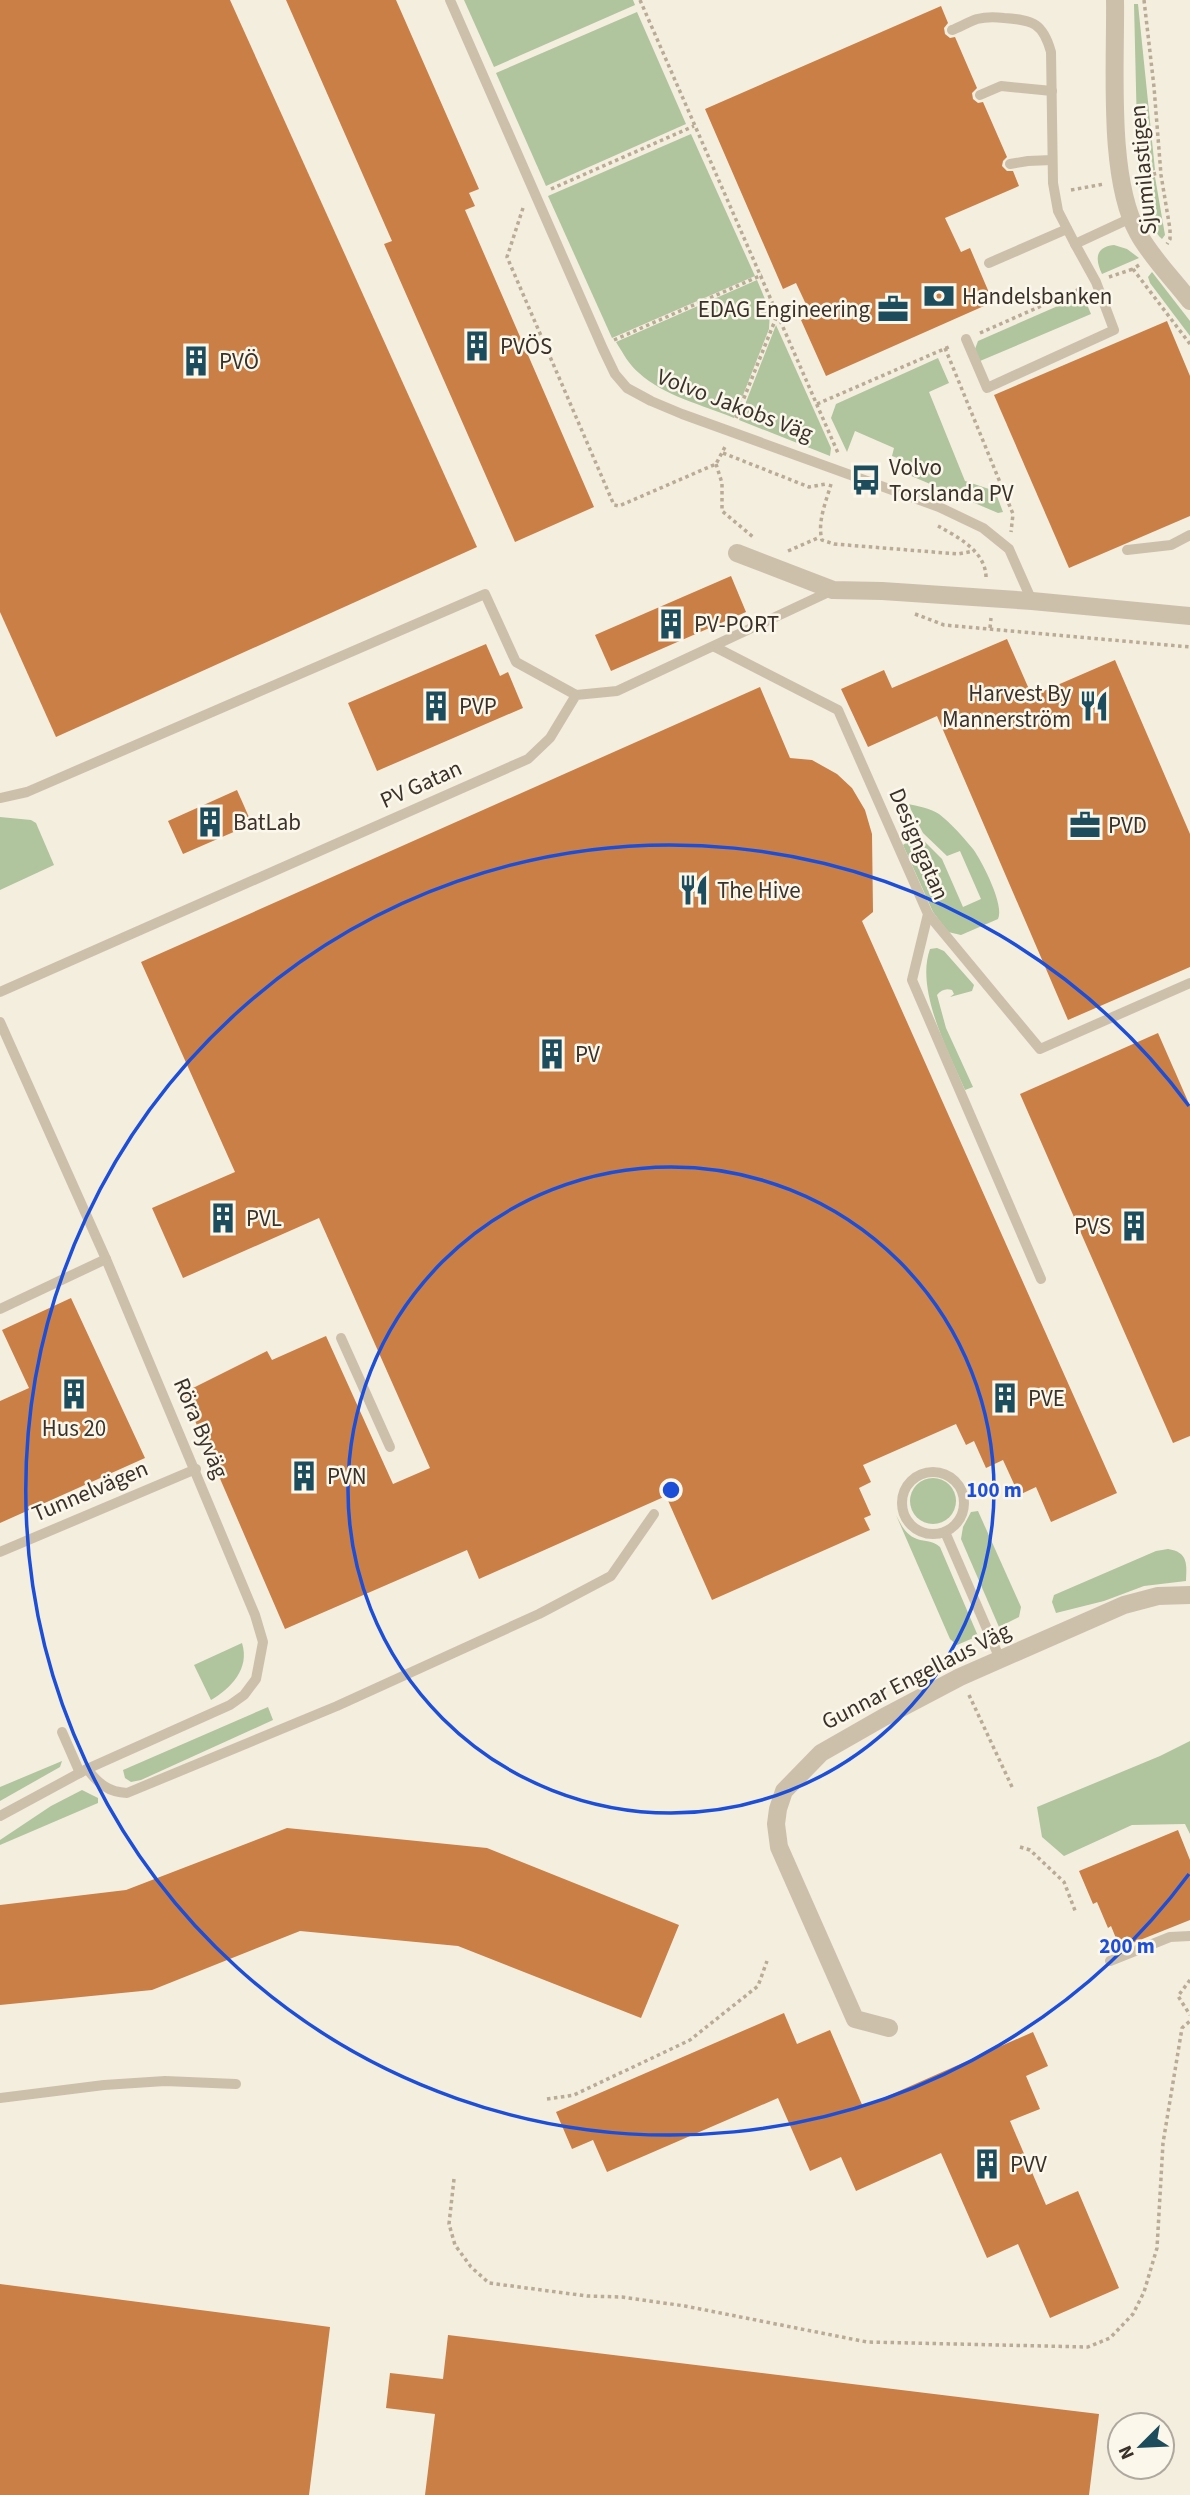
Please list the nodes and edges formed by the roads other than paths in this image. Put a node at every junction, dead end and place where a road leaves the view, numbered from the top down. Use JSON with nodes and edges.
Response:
{"nodes":[{"id":1,"x":450,"y":0,"type":"edge"},
{"id":2,"x":1115,"y":0,"type":"edge"},
{"id":3,"x":952,"y":30,"type":"dead end"},
{"id":4,"x":1052,"y":90,"type":"junction"},
{"id":5,"x":980,"y":95,"type":"dead end"},
{"id":6,"x":1052,"y":160,"type":"junction"},
{"id":7,"x":1010,"y":164,"type":"dead end"},
{"id":8,"x":1130,"y":218,"type":"junction"},
{"id":9,"x":1067,"y":229,"type":"junction"},
{"id":10,"x":1075,"y":244,"type":"junction"},
{"id":11,"x":989,"y":263,"type":"dead end"},
{"id":12,"x":1190,"y":301,"type":"edge"},
{"id":13,"x":1114,"y":330,"type":"junction"},
{"id":14,"x":966,"y":340,"type":"road end"},
{"id":15,"x":1119,"y":342,"type":"dead end"},
{"id":16,"x":1190,"y":535,"type":"edge"},
{"id":17,"x":1127,"y":550,"type":"dead end"},
{"id":18,"x":737,"y":553,"type":"dead end"},
{"id":19,"x":833,"y":590,"type":"junction"},
{"id":20,"x":1032,"y":601,"type":"junction"},
{"id":21,"x":1190,"y":616,"type":"edge"},
{"id":22,"x":715,"y":647,"type":"junction"},
{"id":23,"x":576,"y":695,"type":"junction"},
{"id":24,"x":0,"y":798,"type":"edge"},
{"id":25,"x":928,"y":914,"type":"junction"},
{"id":26,"x":1190,"y":983,"type":"edge"},
{"id":27,"x":0,"y":992,"type":"edge"},
{"id":28,"x":0,"y":1023,"type":"edge"},
{"id":29,"x":106,"y":1259,"type":"junction"},
{"id":30,"x":1041,"y":1279,"type":"dead end"},
{"id":31,"x":0,"y":1309,"type":"edge"},
{"id":32,"x":341,"y":1338,"type":"dead end"},
{"id":33,"x":390,"y":1447,"type":"dead end"},
{"id":34,"x":196,"y":1469,"type":"junction"},
{"id":35,"x":654,"y":1514,"type":"dead end"},
{"id":36,"x":945,"y":1532,"type":"junction"},
{"id":37,"x":0,"y":1552,"type":"edge"},
{"id":38,"x":1190,"y":1595,"type":"edge"},
{"id":39,"x":1000,"y":1659,"type":"junction"},
{"id":40,"x":62,"y":1732,"type":"dead end"},
{"id":41,"x":84,"y":1771,"type":"junction"},
{"id":42,"x":0,"y":1816,"type":"edge"},
{"id":43,"x":1190,"y":1936,"type":"edge"},
{"id":44,"x":1110,"y":1961,"type":"dead end"},
{"id":45,"x":889,"y":2028,"type":"dead end"},
{"id":46,"x":236,"y":2084,"type":"dead end"},
{"id":47,"x":0,"y":2098,"type":"edge"}],
"edges":[{"from":1,"to":20,"type":"lane","name":"Volvo Jakobs Väg"},
{"from":2,"to":8,"type":"street"},
{"from":3,"to":4,"type":"lane"},
{"from":4,"to":5,"type":"lane"},
{"from":4,"to":6,"type":"lane"},
{"from":6,"to":7,"type":"lane"},
{"from":6,"to":9,"type":"lane"},
{"from":8,"to":10,"type":"lane"},
{"from":8,"to":12,"type":"street"},
{"from":9,"to":10,"type":"lane"},
{"from":9,"to":11,"type":"lane"},
{"from":10,"to":13,"type":"lane"},
{"from":13,"to":14,"type":"lane"},
{"from":13,"to":15,"type":"lane"},
{"from":16,"to":17,"type":"lane"},
{"from":18,"to":19,"type":"street"},
{"from":19,"to":20,"type":"street"},
{"from":19,"to":22,"type":"lane"},
{"from":20,"to":21,"type":"street"},
{"from":22,"to":23,"type":"lane"},
{"from":22,"to":25,"type":"lane","name":"Designgatan"},
{"from":23,"to":24,"type":"lane"},
{"from":23,"to":27,"type":"lane","name":"PV Gatan"},
{"from":25,"to":26,"type":"lane"},
{"from":25,"to":30,"type":"lane","name":"Designgatan"},
{"from":28,"to":29,"type":"lane","name":"Röra Byväg"},
{"from":29,"to":31,"type":"lane"},
{"from":29,"to":34,"type":"lane","name":"Röra Byväg"},
{"from":32,"to":33,"type":"lane"},
{"from":34,"to":37,"type":"lane","name":"Tunnelvägen"},
{"from":34,"to":41,"type":"lane","name":"Röra Byväg"},
{"from":35,"to":41,"type":"lane"},
{"from":36,"to":36,"type":"lane"},
{"from":36,"to":39,"type":"lane"},
{"from":38,"to":39,"type":"street","name":"Gunnar Engellaus Väg"},
{"from":39,"to":45,"type":"street","name":"Gunnar Engellaus Väg"},
{"from":40,"to":41,"type":"lane"},
{"from":41,"to":42,"type":"lane","name":"Röra Byväg"},
{"from":43,"to":44,"type":"lane"},
{"from":46,"to":47,"type":"lane"}]}
